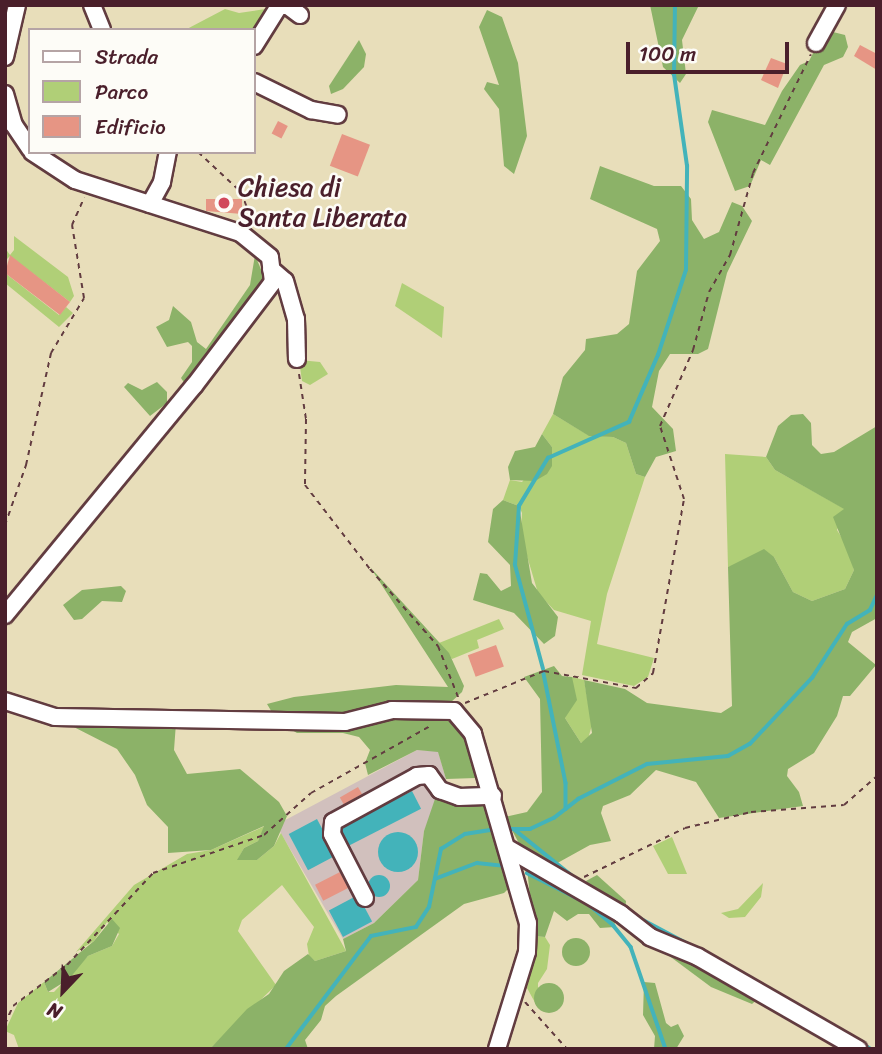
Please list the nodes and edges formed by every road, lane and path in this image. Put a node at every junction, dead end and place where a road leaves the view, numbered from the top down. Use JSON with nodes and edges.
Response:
{"nodes":[{"id":1,"x":17,"y":5,"type":"edge"},
{"id":2,"x":92,"y":5,"type":"edge"},
{"id":3,"x":837,"y":5,"type":"edge"},
{"id":4,"x":300,"y":15,"type":"dead end"},
{"id":5,"x":101,"y":28,"type":"edge"},
{"id":6,"x":256,"y":43,"type":"edge"},
{"id":7,"x":816,"y":43,"type":"joint"},
{"id":8,"x":5,"y":57,"type":"edge"},
{"id":9,"x":256,"y":83,"type":"edge"},
{"id":10,"x":5,"y":94,"type":"edge"},
{"id":11,"x":338,"y":115,"type":"dead end"},
{"id":12,"x":28,"y":146,"type":"edge"},
{"id":13,"x":34,"y":154,"type":"edge"},
{"id":14,"x":168,"y":154,"type":"edge"},
{"id":15,"x":200,"y":154,"type":"edge"},
{"id":16,"x":90,"y":184,"type":"junction"},
{"id":17,"x":150,"y":204,"type":"junction"},
{"id":18,"x":258,"y":244,"type":"junction"},
{"id":19,"x":271,"y":269,"type":"junction"},
{"id":20,"x":297,"y":359,"type":"joint"},
{"id":21,"x":5,"y":525,"type":"edge"},
{"id":22,"x":5,"y":615,"type":"edge"},
{"id":23,"x":5,"y":701,"type":"edge"},
{"id":24,"x":434,"y":724,"type":"dead end"},
{"id":25,"x":877,"y":776,"type":"edge"},
{"id":26,"x":493,"y":796,"type":"junction"},
{"id":27,"x":509,"y":849,"type":"junction"},
{"id":28,"x":570,"y":882,"type":"junction"},
{"id":29,"x":365,"y":898,"type":"dead end"},
{"id":30,"x":516,"y":996,"type":"junction"},
{"id":31,"x":5,"y":1024,"type":"edge"},
{"id":32,"x":497,"y":1049,"type":"edge"},
{"id":33,"x":567,"y":1049,"type":"edge"},
{"id":34,"x":859,"y":1049,"type":"edge"}],
"edges":[{"from":1,"to":8,"type":"street"},
{"from":2,"to":5,"type":"street"},
{"from":3,"to":7,"type":"street"},
{"from":4,"to":6,"type":"street"},
{"from":7,"to":20,"type":"path"},
{"from":9,"to":11,"type":"street"},
{"from":10,"to":12,"type":"street"},
{"from":13,"to":16,"type":"street"},
{"from":14,"to":17,"type":"street"},
{"from":15,"to":18,"type":"path"},
{"from":16,"to":17,"type":"street"},
{"from":16,"to":21,"type":"path"},
{"from":17,"to":18,"type":"street"},
{"from":18,"to":19,"type":"street"},
{"from":19,"to":20,"type":"street"},
{"from":19,"to":22,"type":"street"},
{"from":23,"to":26,"type":"street"},
{"from":24,"to":31,"type":"path"},
{"from":25,"to":28,"type":"path"},
{"from":26,"to":27,"type":"street"},
{"from":26,"to":29,"type":"street"},
{"from":27,"to":28,"type":"street"},
{"from":27,"to":30,"type":"street"},
{"from":28,"to":34,"type":"street"},
{"from":30,"to":32,"type":"street"},
{"from":30,"to":33,"type":"path"}]}
